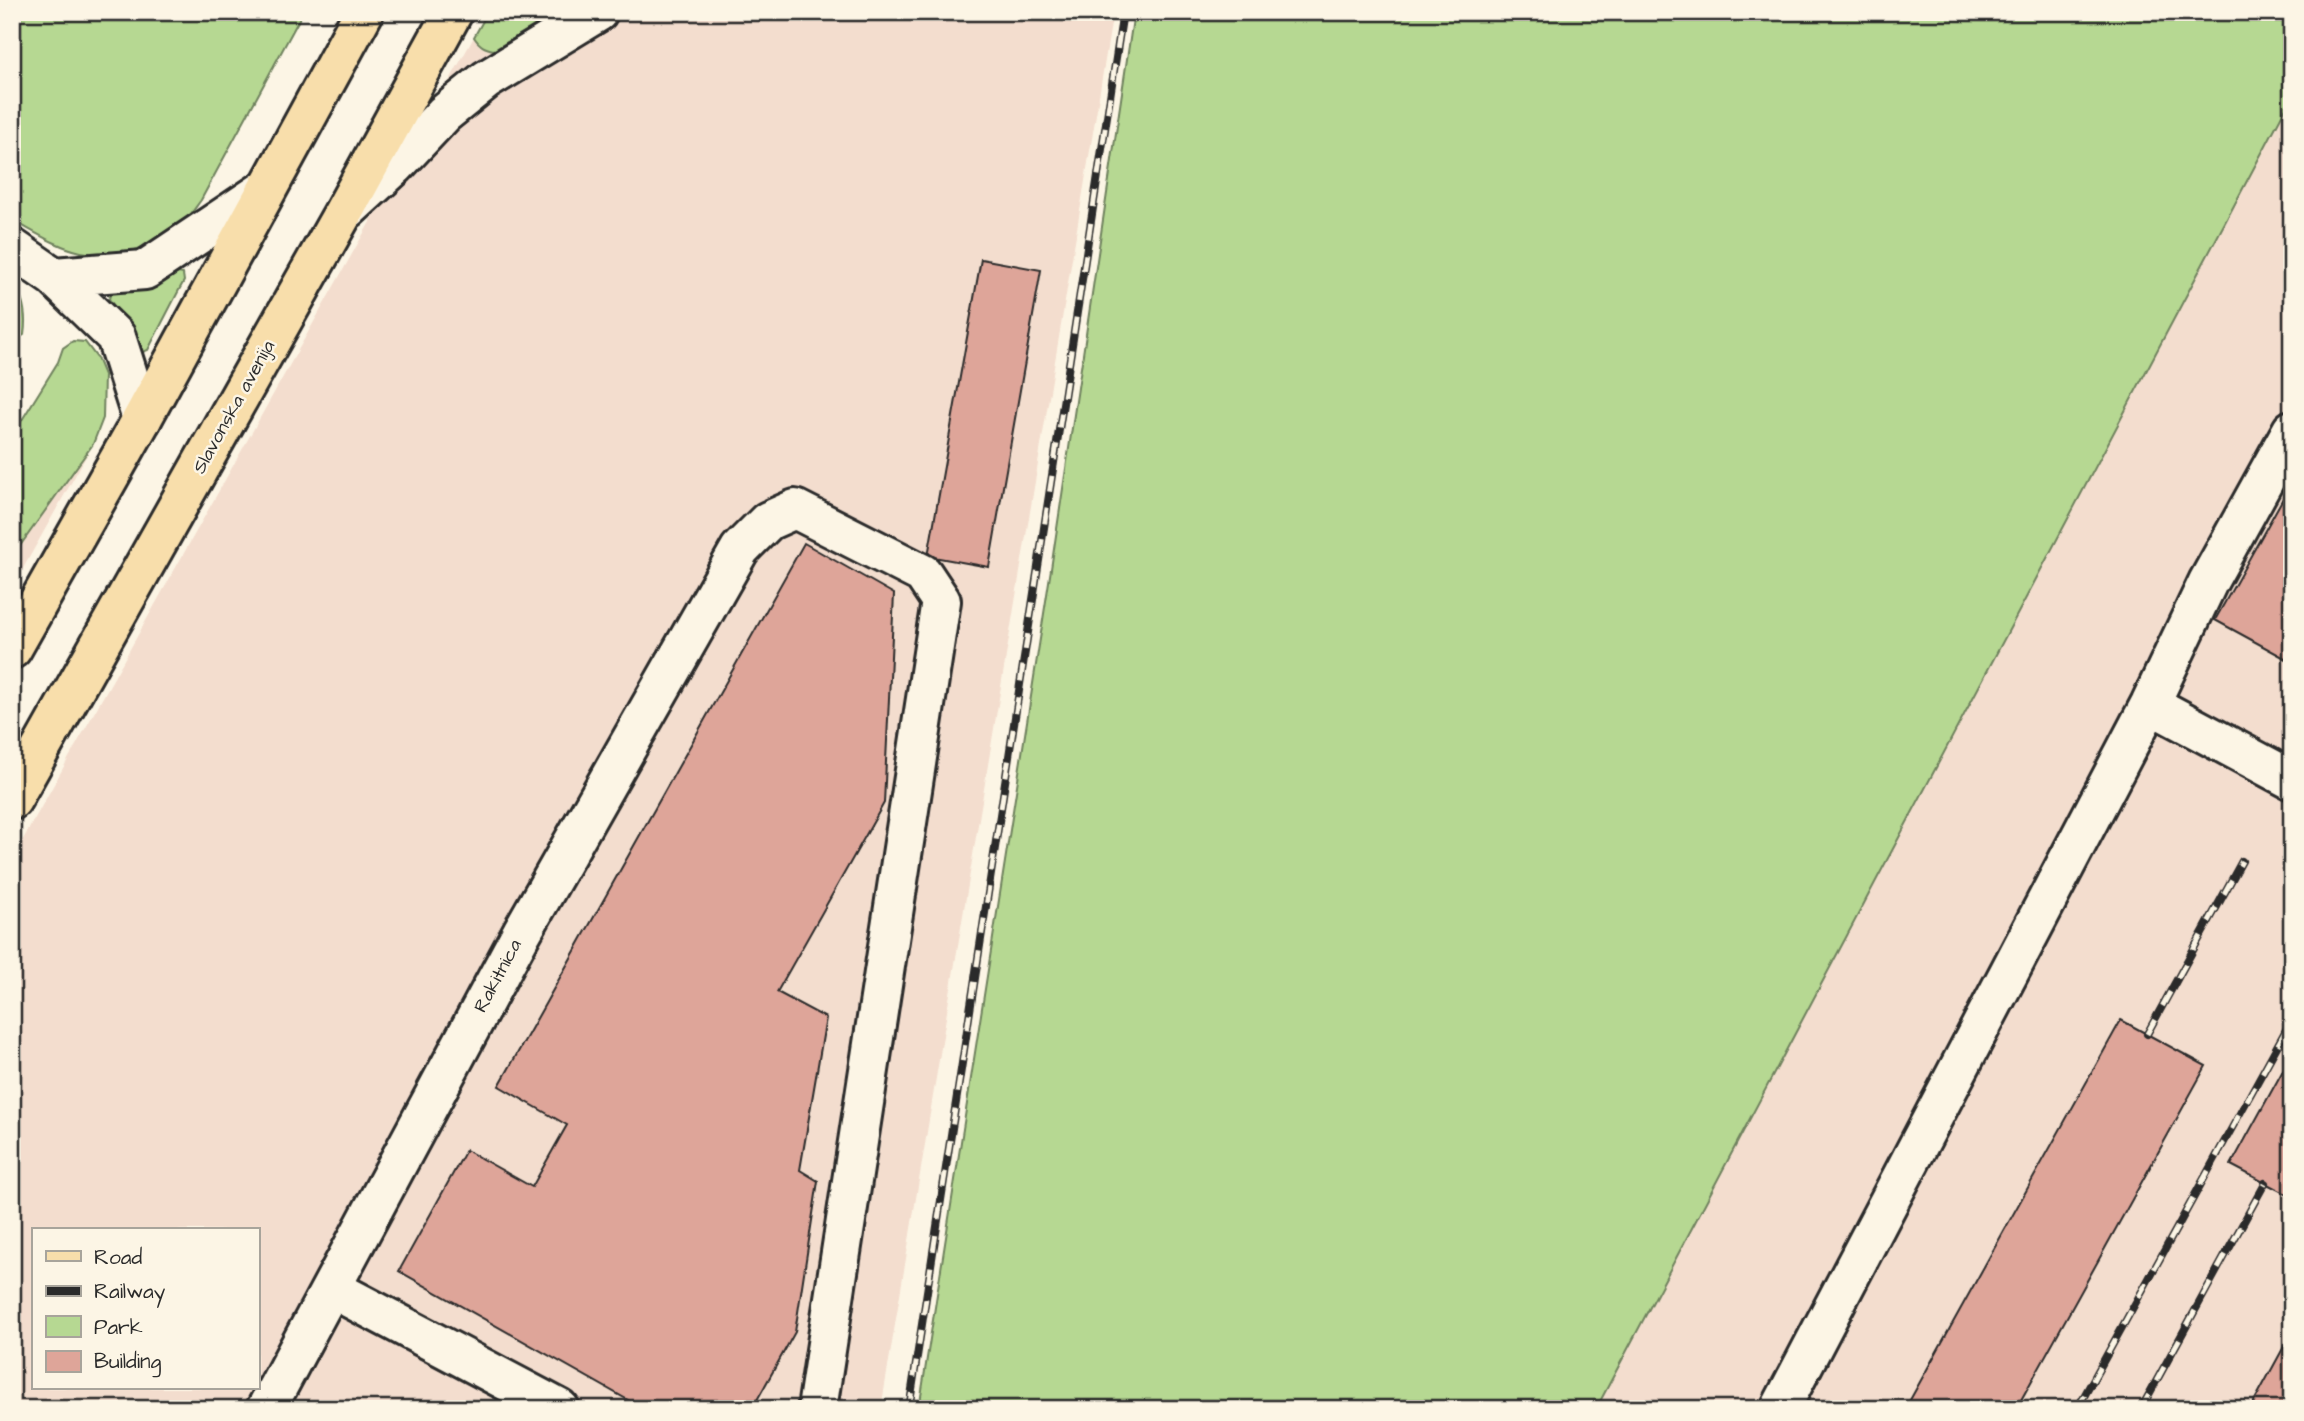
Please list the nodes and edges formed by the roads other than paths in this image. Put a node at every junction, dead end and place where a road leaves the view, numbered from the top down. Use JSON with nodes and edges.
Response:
{"nodes":[{"id":1,"x":364,"y":12,"type":"edge"},
{"id":2,"x":453,"y":12,"type":"edge"},
{"id":3,"x":598,"y":12,"type":"edge"},
{"id":4,"x":266,"y":190,"type":"junction"},
{"id":5,"x":343,"y":212,"type":"junction"},
{"id":6,"x":12,"y":248,"type":"edge"},
{"id":7,"x":54,"y":277,"type":"junction"},
{"id":8,"x":142,"y":419,"type":"junction"},
{"id":9,"x":2292,"y":430,"type":"edge"},
{"id":10,"x":12,"y":649,"type":"edge"},
{"id":11,"x":2150,"y":704,"type":"junction"},
{"id":12,"x":2292,"y":780,"type":"edge"},
{"id":13,"x":12,"y":800,"type":"edge"},
{"id":14,"x":331,"y":1288,"type":"junction"},
{"id":15,"x":267,"y":1408,"type":"edge"},
{"id":16,"x":560,"y":1409,"type":"edge"},
{"id":17,"x":817,"y":1409,"type":"edge"},
{"id":18,"x":1780,"y":1409,"type":"edge"}],
"edges":[{"from":1,"to":4,"type":"main road"},
{"from":2,"to":5,"type":"main road","name":"Slavonska avenija"},
{"from":3,"to":5,"type":"street"},
{"from":4,"to":7,"type":"street"},
{"from":4,"to":8,"type":"main road"},
{"from":5,"to":13,"type":"main road","name":"Slavonska avenija"},
{"from":6,"to":7,"type":"street"},
{"from":7,"to":8,"type":"street"},
{"from":8,"to":10,"type":"main road"},
{"from":9,"to":11,"type":"street"},
{"from":11,"to":12,"type":"street"},
{"from":11,"to":18,"type":"street"},
{"from":14,"to":15,"type":"street","name":"Rakitnica"},
{"from":14,"to":16,"type":"street"},
{"from":14,"to":17,"type":"street","name":"Rakitnica"}]}
